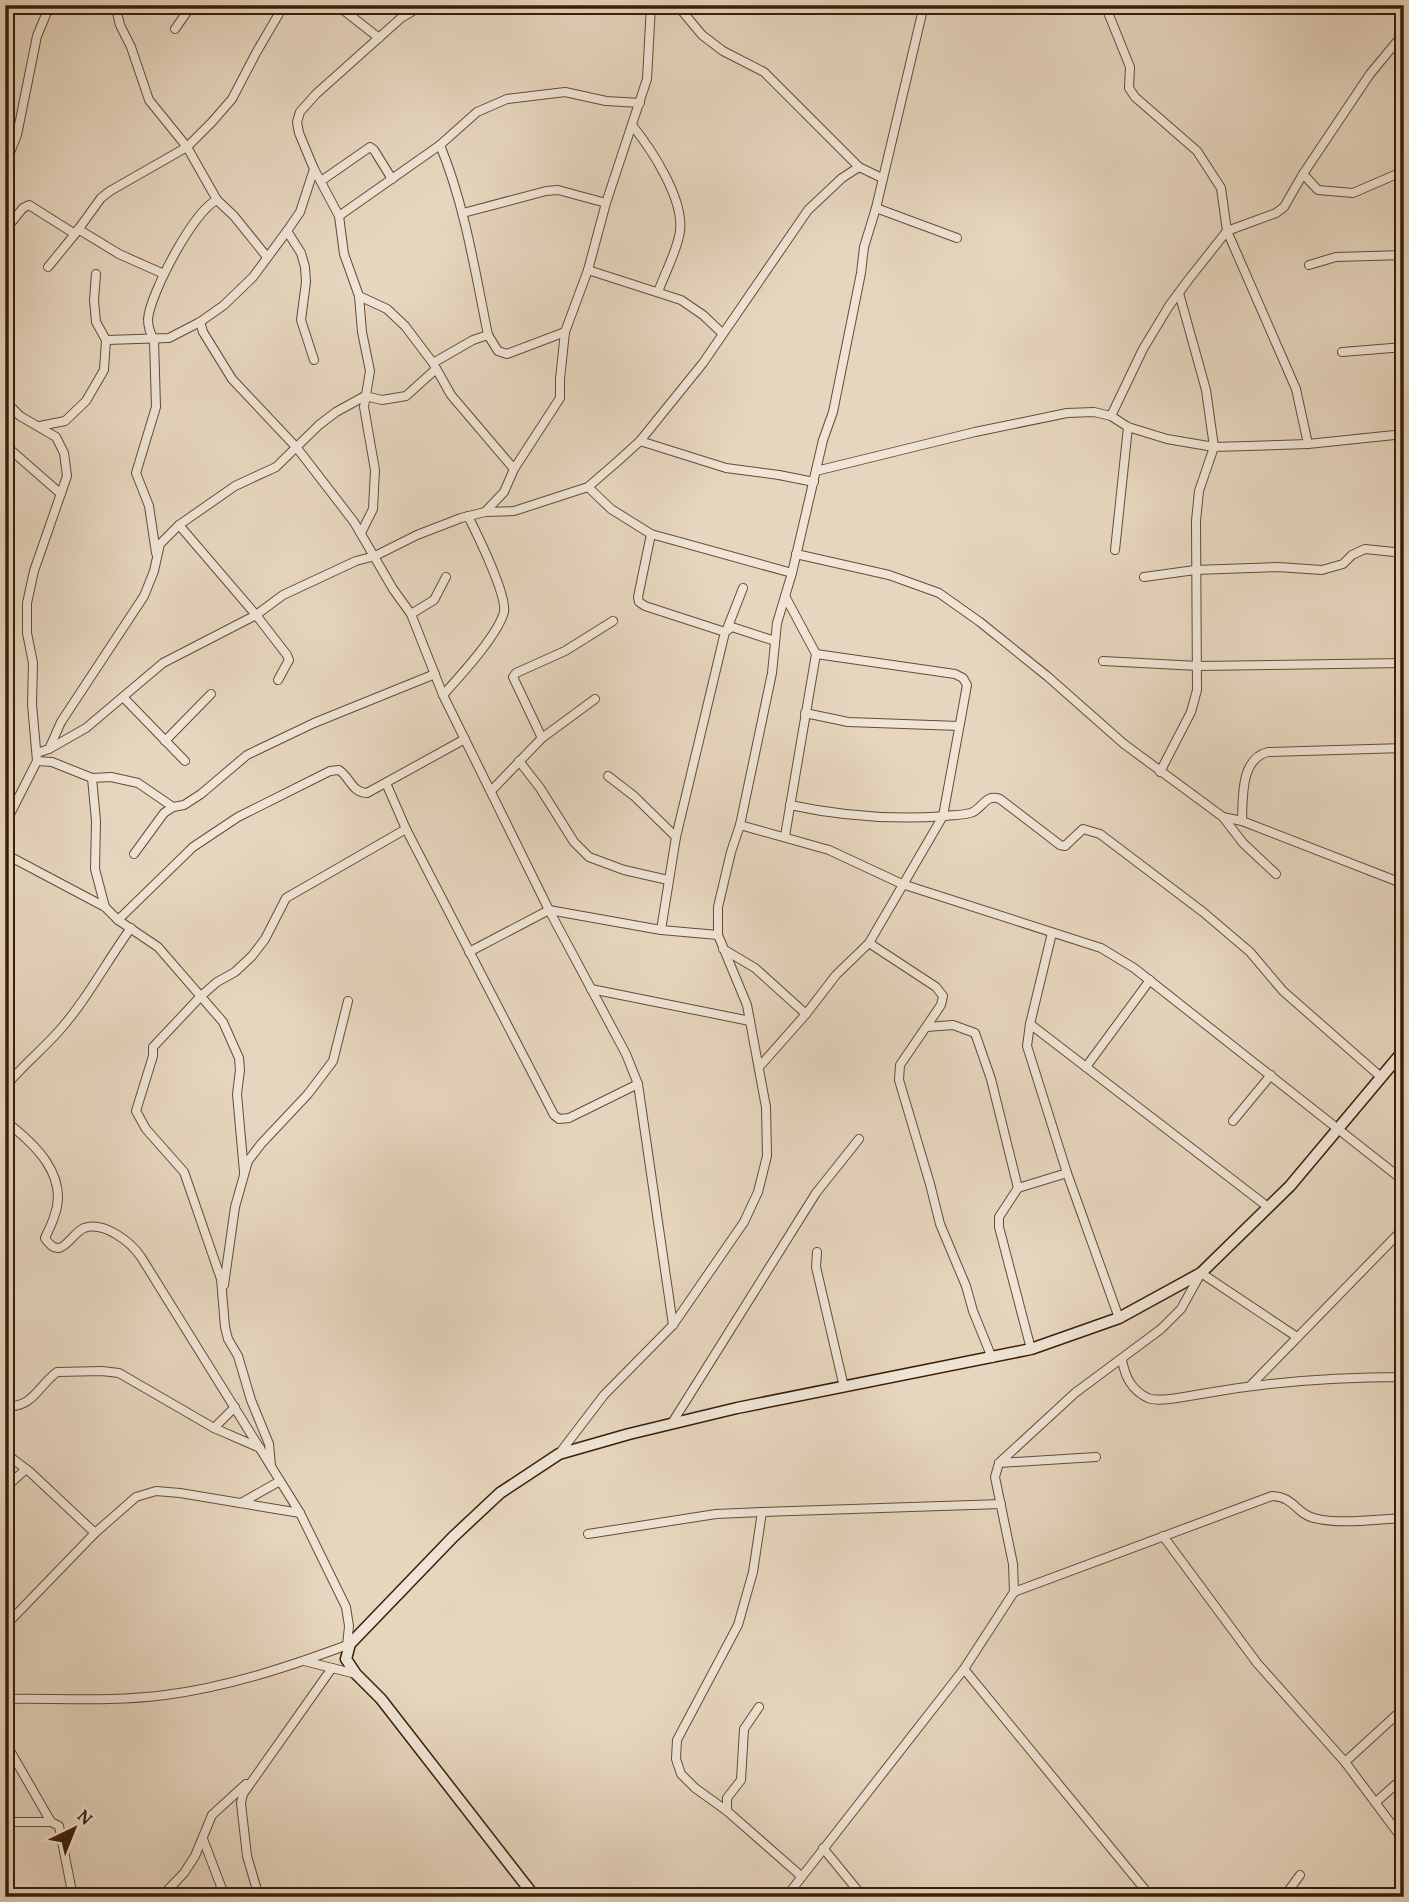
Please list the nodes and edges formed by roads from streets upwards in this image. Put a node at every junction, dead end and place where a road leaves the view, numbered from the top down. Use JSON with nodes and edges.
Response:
{"nodes":[{"id":1,"x":50,"y":5,"type":"edge"},
{"id":2,"x":115,"y":5,"type":"edge"},
{"id":3,"x":192,"y":5,"type":"edge"},
{"id":4,"x":285,"y":5,"type":"edge"},
{"id":5,"x":337,"y":5,"type":"edge"},
{"id":6,"x":423,"y":5,"type":"edge"},
{"id":7,"x":651,"y":5,"type":"edge"},
{"id":8,"x":677,"y":5,"type":"edge"},
{"id":9,"x":924,"y":5,"type":"edge"},
{"id":10,"x":1105,"y":5,"type":"edge"},
{"id":11,"x":175,"y":29,"type":"dead end"},
{"id":12,"x":1404,"y":33,"type":"edge"},
{"id":13,"x":379,"y":38,"type":"junction"},
{"id":14,"x":640,"y":103,"type":"junction"},
{"id":15,"x":632,"y":125,"type":"junction"},
{"id":16,"x":440,"y":145,"type":"junction"},
{"id":17,"x":187,"y":146,"type":"junction"},
{"id":18,"x":5,"y":165,"type":"edge"},
{"id":19,"x":859,"y":166,"type":"junction"},
{"id":20,"x":314,"y":169,"type":"junction"},
{"id":21,"x":1404,"y":171,"type":"edge"},
{"id":22,"x":1303,"y":174,"type":"junction"},
{"id":23,"x":882,"y":178,"type":"junction"},
{"id":24,"x":391,"y":179,"type":"junction"},
{"id":25,"x":321,"y":181,"type":"junction"},
{"id":26,"x":217,"y":200,"type":"junction"},
{"id":27,"x":606,"y":203,"type":"junction"},
{"id":28,"x":876,"y":208,"type":"junction"},
{"id":29,"x":463,"y":213,"type":"junction"},
{"id":30,"x":339,"y":216,"type":"junction"},
{"id":31,"x":5,"y":230,"type":"edge"},
{"id":32,"x":287,"y":231,"type":"junction"},
{"id":33,"x":1227,"y":231,"type":"junction"},
{"id":34,"x":76,"y":232,"type":"junction"},
{"id":35,"x":957,"y":238,"type":"dead end"},
{"id":36,"x":1404,"y":255,"type":"edge"},
{"id":37,"x":267,"y":257,"type":"junction"},
{"id":38,"x":1309,"y":265,"type":"dead end"},
{"id":39,"x":48,"y":267,"type":"dead end"},
{"id":40,"x":588,"y":270,"type":"junction"},
{"id":41,"x":96,"y":274,"type":"dead end"},
{"id":42,"x":164,"y":274,"type":"junction"},
{"id":43,"x":658,"y":292,"type":"junction"},
{"id":44,"x":1179,"y":293,"type":"junction"},
{"id":45,"x":359,"y":296,"type":"junction"},
{"id":46,"x":200,"y":322,"type":"junction"},
{"id":47,"x":565,"y":332,"type":"junction"},
{"id":48,"x":722,"y":333,"type":"junction"},
{"id":49,"x":488,"y":335,"type":"junction"},
{"id":50,"x":153,"y":340,"type":"junction"},
{"id":51,"x":106,"y":341,"type":"junction"},
{"id":52,"x":1404,"y":347,"type":"edge"},
{"id":53,"x":1342,"y":352,"type":"dead end"},
{"id":54,"x":314,"y":360,"type":"dead end"},
{"id":55,"x":435,"y":366,"type":"junction"},
{"id":56,"x":365,"y":396,"type":"junction"},
{"id":57,"x":5,"y":401,"type":"edge"},
{"id":58,"x":1111,"y":416,"type":"junction"},
{"id":59,"x":40,"y":426,"type":"junction"},
{"id":60,"x":1128,"y":427,"type":"junction"},
{"id":61,"x":1404,"y":434,"type":"edge"},
{"id":62,"x":640,"y":441,"type":"junction"},
{"id":63,"x":1308,"y":444,"type":"junction"},
{"id":64,"x":5,"y":445,"type":"edge"},
{"id":65,"x":1213,"y":447,"type":"junction"},
{"id":66,"x":297,"y":448,"type":"junction"},
{"id":67,"x":514,"y":469,"type":"junction"},
{"id":68,"x":816,"y":471,"type":"junction"},
{"id":69,"x":814,"y":482,"type":"junction"},
{"id":70,"x":588,"y":487,"type":"junction"},
{"id":71,"x":61,"y":494,"type":"junction"},
{"id":72,"x":485,"y":512,"type":"junction"},
{"id":73,"x":468,"y":516,"type":"junction"},
{"id":74,"x":178,"y":525,"type":"junction"},
{"id":75,"x":361,"y":533,"type":"junction"},
{"id":76,"x":651,"y":534,"type":"junction"},
{"id":77,"x":1115,"y":550,"type":"dead end"},
{"id":78,"x":1404,"y":553,"type":"edge"},
{"id":79,"x":796,"y":554,"type":"junction"},
{"id":80,"x":156,"y":555,"type":"junction"},
{"id":81,"x":375,"y":556,"type":"junction"},
{"id":82,"x":1195,"y":570,"type":"junction"},
{"id":83,"x":792,"y":573,"type":"junction"},
{"id":84,"x":446,"y":577,"type":"dead end"},
{"id":85,"x":1144,"y":577,"type":"dead end"},
{"id":86,"x":743,"y":588,"type":"dead end"},
{"id":87,"x":785,"y":596,"type":"junction"},
{"id":88,"x":411,"y":614,"type":"junction"},
{"id":89,"x":256,"y":615,"type":"junction"},
{"id":90,"x":613,"y":621,"type":"dead end"},
{"id":91,"x":726,"y":630,"type":"junction"},
{"id":92,"x":775,"y":640,"type":"junction"},
{"id":93,"x":816,"y":654,"type":"junction"},
{"id":94,"x":1103,"y":661,"type":"dead end"},
{"id":95,"x":1404,"y":663,"type":"edge"},
{"id":96,"x":1198,"y":666,"type":"junction"},
{"id":97,"x":435,"y":674,"type":"junction"},
{"id":98,"x":278,"y":680,"type":"dead end"},
{"id":99,"x":211,"y":694,"type":"dead end"},
{"id":100,"x":443,"y":695,"type":"junction"},
{"id":101,"x":123,"y":697,"type":"junction"},
{"id":102,"x":595,"y":699,"type":"dead end"},
{"id":103,"x":805,"y":713,"type":"junction"},
{"id":104,"x":959,"y":726,"type":"junction"},
{"id":105,"x":465,"y":738,"type":"junction"},
{"id":106,"x":542,"y":738,"type":"junction"},
{"id":107,"x":165,"y":741,"type":"junction"},
{"id":108,"x":1404,"y":748,"type":"edge"},
{"id":109,"x":49,"y":750,"type":"junction"},
{"id":110,"x":37,"y":757,"type":"junction"},
{"id":111,"x":185,"y":761,"type":"dead end"},
{"id":112,"x":519,"y":761,"type":"junction"},
{"id":113,"x":1160,"y":772,"type":"junction"},
{"id":114,"x":608,"y":776,"type":"dead end"},
{"id":115,"x":92,"y":778,"type":"junction"},
{"id":116,"x":386,"y":783,"type":"junction"},
{"id":117,"x":491,"y":791,"type":"junction"},
{"id":118,"x":790,"y":805,"type":"junction"},
{"id":119,"x":173,"y":807,"type":"junction"},
{"id":120,"x":943,"y":816,"type":"junction"},
{"id":121,"x":1223,"y":817,"type":"junction"},
{"id":122,"x":1242,"y":821,"type":"junction"},
{"id":123,"x":5,"y":824,"type":"edge"},
{"id":124,"x":740,"y":825,"type":"junction"},
{"id":125,"x":406,"y":830,"type":"junction"},
{"id":126,"x":785,"y":836,"type":"junction"},
{"id":127,"x":676,"y":837,"type":"junction"},
{"id":128,"x":5,"y":854,"type":"edge"},
{"id":129,"x":134,"y":854,"type":"dead end"},
{"id":130,"x":1276,"y":874,"type":"dead end"},
{"id":131,"x":668,"y":880,"type":"junction"},
{"id":132,"x":902,"y":884,"type":"junction"},
{"id":133,"x":1404,"y":884,"type":"edge"},
{"id":134,"x":105,"y":907,"type":"junction"},
{"id":135,"x":549,"y":910,"type":"junction"},
{"id":136,"x":118,"y":920,"type":"junction"},
{"id":137,"x":131,"y":929,"type":"junction"},
{"id":138,"x":661,"y":930,"type":"junction"},
{"id":139,"x":1052,"y":933,"type":"junction"},
{"id":140,"x":718,"y":935,"type":"junction"},
{"id":141,"x":869,"y":943,"type":"junction"},
{"id":142,"x":723,"y":949,"type":"junction"},
{"id":143,"x":469,"y":952,"type":"junction"},
{"id":144,"x":1150,"y":980,"type":"junction"},
{"id":145,"x":591,"y":989,"type":"junction"},
{"id":146,"x":201,"y":996,"type":"junction"},
{"id":147,"x":348,"y":1001,"type":"dead end"},
{"id":148,"x":806,"y":1014,"type":"junction"},
{"id":149,"x":750,"y":1021,"type":"junction"},
{"id":150,"x":1030,"y":1024,"type":"junction"},
{"id":151,"x":927,"y":1027,"type":"junction"},
{"id":152,"x":1404,"y":1050,"type":"edge"},
{"id":153,"x":760,"y":1066,"type":"junction"},
{"id":154,"x":1086,"y":1067,"type":"junction"},
{"id":155,"x":1271,"y":1075,"type":"junction"},
{"id":156,"x":1381,"y":1077,"type":"junction"},
{"id":157,"x":638,"y":1084,"type":"junction"},
{"id":158,"x":5,"y":1087,"type":"edge"},
{"id":159,"x":5,"y":1121,"type":"edge"},
{"id":160,"x":1233,"y":1121,"type":"dead end"},
{"id":161,"x":1338,"y":1128,"type":"junction"},
{"id":162,"x":859,"y":1139,"type":"dead end"},
{"id":163,"x":244,"y":1172,"type":"junction"},
{"id":164,"x":1067,"y":1173,"type":"junction"},
{"id":165,"x":1404,"y":1181,"type":"edge"},
{"id":166,"x":1018,"y":1188,"type":"junction"},
{"id":167,"x":1268,"y":1207,"type":"junction"},
{"id":168,"x":1404,"y":1228,"type":"edge"},
{"id":169,"x":817,"y":1252,"type":"dead end"},
{"id":170,"x":1200,"y":1273,"type":"junction"},
{"id":171,"x":222,"y":1294,"type":"junction"},
{"id":172,"x":1119,"y":1318,"type":"junction"},
{"id":173,"x":674,"y":1325,"type":"junction"},
{"id":174,"x":1297,"y":1337,"type":"junction"},
{"id":175,"x":1031,"y":1349,"type":"junction"},
{"id":176,"x":992,"y":1358,"type":"junction"},
{"id":177,"x":1122,"y":1360,"type":"junction"},
{"id":178,"x":1404,"y":1377,"type":"edge"},
{"id":179,"x":1251,"y":1385,"type":"junction"},
{"id":180,"x":844,"y":1387,"type":"junction"},
{"id":181,"x":5,"y":1407,"type":"edge"},
{"id":182,"x":234,"y":1407,"type":"junction"},
{"id":183,"x":672,"y":1423,"type":"junction"},
{"id":184,"x":214,"y":1428,"type":"junction"},
{"id":185,"x":260,"y":1448,"type":"junction"},
{"id":186,"x":5,"y":1453,"type":"edge"},
{"id":187,"x":559,"y":1454,"type":"junction"},
{"id":188,"x":1096,"y":1458,"type":"dead end"},
{"id":189,"x":999,"y":1464,"type":"junction"},
{"id":190,"x":271,"y":1466,"type":"junction"},
{"id":191,"x":26,"y":1469,"type":"junction"},
{"id":192,"x":280,"y":1480,"type":"junction"},
{"id":193,"x":5,"y":1488,"type":"edge"},
{"id":194,"x":241,"y":1503,"type":"junction"},
{"id":195,"x":1001,"y":1504,"type":"junction"},
{"id":196,"x":762,"y":1512,"type":"junction"},
{"id":197,"x":300,"y":1513,"type":"junction"},
{"id":198,"x":1404,"y":1518,"type":"edge"},
{"id":199,"x":95,"y":1534,"type":"junction"},
{"id":200,"x":588,"y":1534,"type":"dead end"},
{"id":201,"x":1163,"y":1536,"type":"junction"},
{"id":202,"x":1014,"y":1592,"type":"junction"},
{"id":203,"x":5,"y":1626,"type":"edge"},
{"id":204,"x":348,"y":1645,"type":"junction"},
{"id":205,"x":301,"y":1661,"type":"junction"},
{"id":206,"x":332,"y":1668,"type":"junction"},
{"id":207,"x":964,"y":1669,"type":"junction"},
{"id":208,"x":356,"y":1674,"type":"junction"},
{"id":209,"x":5,"y":1699,"type":"edge"},
{"id":210,"x":759,"y":1707,"type":"dead end"},
{"id":211,"x":1404,"y":1708,"type":"edge"},
{"id":212,"x":5,"y":1742,"type":"edge"},
{"id":213,"x":1345,"y":1762,"type":"junction"},
{"id":214,"x":1404,"y":1777,"type":"edge"},
{"id":215,"x":252,"y":1780,"type":"junction"},
{"id":216,"x":1376,"y":1802,"type":"junction"},
{"id":217,"x":727,"y":1811,"type":"junction"},
{"id":218,"x":5,"y":1822,"type":"edge"},
{"id":219,"x":51,"y":1822,"type":"junction"},
{"id":220,"x":203,"y":1839,"type":"junction"},
{"id":221,"x":1404,"y":1841,"type":"edge"},
{"id":222,"x":823,"y":1848,"type":"junction"},
{"id":223,"x":1300,"y":1875,"type":"dead end"},
{"id":224,"x":801,"y":1876,"type":"junction"},
{"id":225,"x":256,"y":1886,"type":"junction"},
{"id":226,"x":73,"y":1897,"type":"edge"},
{"id":227,"x":162,"y":1897,"type":"edge"},
{"id":228,"x":225,"y":1897,"type":"edge"},
{"id":229,"x":253,"y":1897,"type":"edge"},
{"id":230,"x":259,"y":1897,"type":"edge"},
{"id":231,"x":535,"y":1897,"type":"edge"},
{"id":232,"x":786,"y":1897,"type":"edge"},
{"id":233,"x":863,"y":1897,"type":"edge"},
{"id":234,"x":1151,"y":1897,"type":"edge"},
{"id":235,"x":1284,"y":1897,"type":"edge"}],
"edges":[{"from":1,"to":18,"type":"street"},
{"from":2,"to":17,"type":"street"},
{"from":3,"to":11,"type":"street"},
{"from":4,"to":17,"type":"street"},
{"from":5,"to":13,"type":"street"},
{"from":6,"to":13,"type":"street"},
{"from":7,"to":14,"type":"street"},
{"from":8,"to":19,"type":"street"},
{"from":9,"to":23,"type":"street"},
{"from":10,"to":33,"type":"street"},
{"from":12,"to":22,"type":"street"},
{"from":13,"to":20,"type":"street"},
{"from":14,"to":15,"type":"street"},
{"from":14,"to":16,"type":"street"},
{"from":15,"to":27,"type":"street"},
{"from":15,"to":43,"type":"street"},
{"from":16,"to":24,"type":"street"},
{"from":16,"to":29,"type":"street"},
{"from":17,"to":26,"type":"street"},
{"from":17,"to":34,"type":"street"},
{"from":19,"to":23,"type":"street"},
{"from":19,"to":48,"type":"street"},
{"from":20,"to":25,"type":"street"},
{"from":20,"to":32,"type":"street"},
{"from":21,"to":22,"type":"street"},
{"from":22,"to":33,"type":"street"},
{"from":23,"to":28,"type":"street"},
{"from":24,"to":25,"type":"street"},
{"from":24,"to":30,"type":"street"},
{"from":25,"to":30,"type":"street"},
{"from":26,"to":37,"type":"street"},
{"from":26,"to":42,"type":"street"},
{"from":27,"to":29,"type":"street"},
{"from":27,"to":40,"type":"street"},
{"from":28,"to":35,"type":"street"},
{"from":28,"to":68,"type":"street"},
{"from":29,"to":49,"type":"street"},
{"from":30,"to":45,"type":"street"},
{"from":31,"to":34,"type":"street"},
{"from":32,"to":37,"type":"street"},
{"from":32,"to":54,"type":"street"},
{"from":33,"to":44,"type":"street"},
{"from":33,"to":63,"type":"street"},
{"from":34,"to":39,"type":"street"},
{"from":34,"to":42,"type":"street"},
{"from":36,"to":38,"type":"street"},
{"from":37,"to":46,"type":"street"},
{"from":40,"to":43,"type":"street"},
{"from":40,"to":47,"type":"street"},
{"from":41,"to":51,"type":"street"},
{"from":42,"to":50,"type":"street"},
{"from":43,"to":48,"type":"street"},
{"from":44,"to":58,"type":"street"},
{"from":44,"to":65,"type":"street"},
{"from":45,"to":55,"type":"street"},
{"from":45,"to":56,"type":"street"},
{"from":46,"to":50,"type":"street"},
{"from":46,"to":66,"type":"street"},
{"from":47,"to":49,"type":"street"},
{"from":47,"to":67,"type":"street"},
{"from":48,"to":62,"type":"street"},
{"from":49,"to":55,"type":"street"},
{"from":50,"to":51,"type":"street"},
{"from":50,"to":80,"type":"street"},
{"from":51,"to":59,"type":"street"},
{"from":52,"to":53,"type":"street"},
{"from":55,"to":56,"type":"street"},
{"from":55,"to":67,"type":"street"},
{"from":56,"to":66,"type":"street"},
{"from":56,"to":75,"type":"street"},
{"from":57,"to":59,"type":"street"},
{"from":58,"to":60,"type":"street"},
{"from":58,"to":68,"type":"street"},
{"from":59,"to":71,"type":"street"},
{"from":60,"to":65,"type":"street"},
{"from":60,"to":77,"type":"street"},
{"from":61,"to":63,"type":"street"},
{"from":62,"to":69,"type":"street"},
{"from":62,"to":70,"type":"street"},
{"from":63,"to":65,"type":"street"},
{"from":64,"to":71,"type":"street"},
{"from":65,"to":82,"type":"street"},
{"from":66,"to":74,"type":"street"},
{"from":66,"to":75,"type":"street"},
{"from":67,"to":72,"type":"street"},
{"from":68,"to":69,"type":"street"},
{"from":69,"to":79,"type":"street"},
{"from":70,"to":72,"type":"street"},
{"from":70,"to":76,"type":"street"},
{"from":71,"to":110,"type":"street"},
{"from":72,"to":73,"type":"street"},
{"from":73,"to":81,"type":"street"},
{"from":73,"to":100,"type":"street"},
{"from":74,"to":80,"type":"street"},
{"from":74,"to":89,"type":"street"},
{"from":75,"to":81,"type":"street"},
{"from":76,"to":83,"type":"street"},
{"from":76,"to":91,"type":"street"},
{"from":78,"to":82,"type":"street"},
{"from":79,"to":83,"type":"street"},
{"from":79,"to":113,"type":"street"},
{"from":80,"to":109,"type":"street"},
{"from":81,"to":88,"type":"street"},
{"from":81,"to":89,"type":"street"},
{"from":82,"to":85,"type":"street"},
{"from":82,"to":96,"type":"street"},
{"from":83,"to":87,"type":"street"},
{"from":84,"to":88,"type":"street"},
{"from":86,"to":91,"type":"street"},
{"from":87,"to":92,"type":"street"},
{"from":87,"to":93,"type":"street"},
{"from":88,"to":97,"type":"street"},
{"from":89,"to":98,"type":"street"},
{"from":89,"to":101,"type":"street"},
{"from":90,"to":106,"type":"street"},
{"from":91,"to":92,"type":"street"},
{"from":91,"to":127,"type":"street"},
{"from":92,"to":124,"type":"street"},
{"from":93,"to":103,"type":"street"},
{"from":93,"to":104,"type":"street"},
{"from":94,"to":96,"type":"street"},
{"from":95,"to":96,"type":"street"},
{"from":96,"to":113,"type":"street"},
{"from":97,"to":100,"type":"street"},
{"from":97,"to":119,"type":"street"},
{"from":99,"to":107,"type":"street"},
{"from":100,"to":105,"type":"street"},
{"from":101,"to":107,"type":"street"},
{"from":101,"to":109,"type":"street"},
{"from":102,"to":106,"type":"street"},
{"from":103,"to":104,"type":"street"},
{"from":103,"to":118,"type":"street"},
{"from":104,"to":120,"type":"street"},
{"from":105,"to":116,"type":"street"},
{"from":105,"to":117,"type":"street"},
{"from":106,"to":112,"type":"street"},
{"from":107,"to":111,"type":"street"},
{"from":108,"to":122,"type":"street"},
{"from":109,"to":110,"type":"street"},
{"from":110,"to":115,"type":"street"},
{"from":110,"to":123,"type":"street"},
{"from":112,"to":117,"type":"street"},
{"from":112,"to":131,"type":"street"},
{"from":113,"to":121,"type":"street"},
{"from":114,"to":127,"type":"street"},
{"from":115,"to":119,"type":"street"},
{"from":115,"to":134,"type":"street"},
{"from":116,"to":125,"type":"street"},
{"from":116,"to":136,"type":"street"},
{"from":117,"to":135,"type":"street"},
{"from":118,"to":120,"type":"street"},
{"from":118,"to":126,"type":"street"},
{"from":119,"to":129,"type":"street"},
{"from":120,"to":132,"type":"street"},
{"from":120,"to":156,"type":"street"},
{"from":121,"to":122,"type":"street"},
{"from":121,"to":130,"type":"street"},
{"from":122,"to":133,"type":"street"},
{"from":124,"to":126,"type":"street"},
{"from":124,"to":140,"type":"street"},
{"from":125,"to":143,"type":"street"},
{"from":125,"to":146,"type":"street"},
{"from":126,"to":132,"type":"street"},
{"from":127,"to":131,"type":"street"},
{"from":128,"to":134,"type":"street"},
{"from":131,"to":138,"type":"street"},
{"from":132,"to":139,"type":"street"},
{"from":132,"to":141,"type":"street"},
{"from":134,"to":136,"type":"street"},
{"from":135,"to":138,"type":"street"},
{"from":135,"to":143,"type":"street"},
{"from":135,"to":145,"type":"street"},
{"from":136,"to":137,"type":"street"},
{"from":137,"to":146,"type":"street"},
{"from":137,"to":158,"type":"street"},
{"from":138,"to":140,"type":"street"},
{"from":139,"to":144,"type":"street"},
{"from":139,"to":150,"type":"street"},
{"from":140,"to":142,"type":"street"},
{"from":141,"to":148,"type":"street"},
{"from":141,"to":151,"type":"street"},
{"from":142,"to":148,"type":"street"},
{"from":142,"to":149,"type":"street"},
{"from":143,"to":157,"type":"street"},
{"from":144,"to":154,"type":"street"},
{"from":144,"to":155,"type":"street"},
{"from":145,"to":149,"type":"street"},
{"from":145,"to":157,"type":"street"},
{"from":146,"to":163,"type":"street"},
{"from":146,"to":171,"type":"street"},
{"from":147,"to":163,"type":"street"},
{"from":148,"to":153,"type":"street"},
{"from":149,"to":153,"type":"street"},
{"from":150,"to":154,"type":"street"},
{"from":150,"to":164,"type":"street"},
{"from":151,"to":166,"type":"street"},
{"from":151,"to":176,"type":"street"},
{"from":152,"to":156,"type":"street"},
{"from":153,"to":173,"type":"street"},
{"from":154,"to":167,"type":"street"},
{"from":155,"to":160,"type":"street"},
{"from":155,"to":161,"type":"street"},
{"from":156,"to":161,"type":"street"},
{"from":157,"to":173,"type":"street"},
{"from":159,"to":182,"type":"street"},
{"from":161,"to":165,"type":"street"},
{"from":161,"to":167,"type":"street"},
{"from":162,"to":183,"type":"street"},
{"from":163,"to":171,"type":"street"},
{"from":164,"to":166,"type":"street"},
{"from":164,"to":172,"type":"street"},
{"from":166,"to":175,"type":"street"},
{"from":167,"to":170,"type":"street"},
{"from":168,"to":174,"type":"street"},
{"from":169,"to":180,"type":"street"},
{"from":170,"to":172,"type":"street"},
{"from":170,"to":174,"type":"street"},
{"from":170,"to":177,"type":"street"},
{"from":171,"to":190,"type":"street"},
{"from":172,"to":175,"type":"street"},
{"from":173,"to":187,"type":"street"},
{"from":174,"to":179,"type":"street"},
{"from":175,"to":176,"type":"street"},
{"from":176,"to":180,"type":"street"},
{"from":177,"to":179,"type":"street"},
{"from":177,"to":189,"type":"street"},
{"from":178,"to":179,"type":"street"},
{"from":180,"to":183,"type":"street"},
{"from":181,"to":184,"type":"street"},
{"from":182,"to":184,"type":"street"},
{"from":182,"to":185,"type":"street"},
{"from":183,"to":187,"type":"street"},
{"from":184,"to":185,"type":"street"},
{"from":185,"to":190,"type":"street"},
{"from":186,"to":191,"type":"street"},
{"from":187,"to":204,"type":"street"},
{"from":188,"to":189,"type":"street"},
{"from":189,"to":195,"type":"street"},
{"from":190,"to":192,"type":"street"},
{"from":191,"to":193,"type":"street"},
{"from":191,"to":199,"type":"street"},
{"from":192,"to":194,"type":"street"},
{"from":192,"to":197,"type":"street"},
{"from":194,"to":197,"type":"street"},
{"from":194,"to":199,"type":"street"},
{"from":195,"to":196,"type":"street"},
{"from":195,"to":202,"type":"street"},
{"from":196,"to":200,"type":"street"},
{"from":196,"to":217,"type":"street"},
{"from":197,"to":204,"type":"street"},
{"from":198,"to":201,"type":"street"},
{"from":199,"to":203,"type":"street"},
{"from":201,"to":202,"type":"street"},
{"from":201,"to":213,"type":"street"},
{"from":202,"to":207,"type":"street"},
{"from":204,"to":205,"type":"street"},
{"from":204,"to":208,"type":"street"},
{"from":205,"to":206,"type":"street"},
{"from":205,"to":209,"type":"street"},
{"from":206,"to":208,"type":"street"},
{"from":206,"to":215,"type":"street"},
{"from":207,"to":222,"type":"street"},
{"from":207,"to":234,"type":"street"},
{"from":208,"to":231,"type":"street"},
{"from":210,"to":217,"type":"street"},
{"from":211,"to":213,"type":"street"},
{"from":212,"to":219,"type":"street"},
{"from":213,"to":216,"type":"street"},
{"from":214,"to":216,"type":"street"},
{"from":215,"to":220,"type":"street"},
{"from":215,"to":225,"type":"street"},
{"from":216,"to":221,"type":"street"},
{"from":217,"to":224,"type":"street"},
{"from":218,"to":219,"type":"street"},
{"from":219,"to":226,"type":"street"},
{"from":220,"to":227,"type":"street"},
{"from":220,"to":228,"type":"street"},
{"from":222,"to":224,"type":"street"},
{"from":222,"to":233,"type":"street"},
{"from":223,"to":235,"type":"street"},
{"from":224,"to":232,"type":"street"},
{"from":225,"to":229,"type":"street"},
{"from":225,"to":230,"type":"street"}]}
